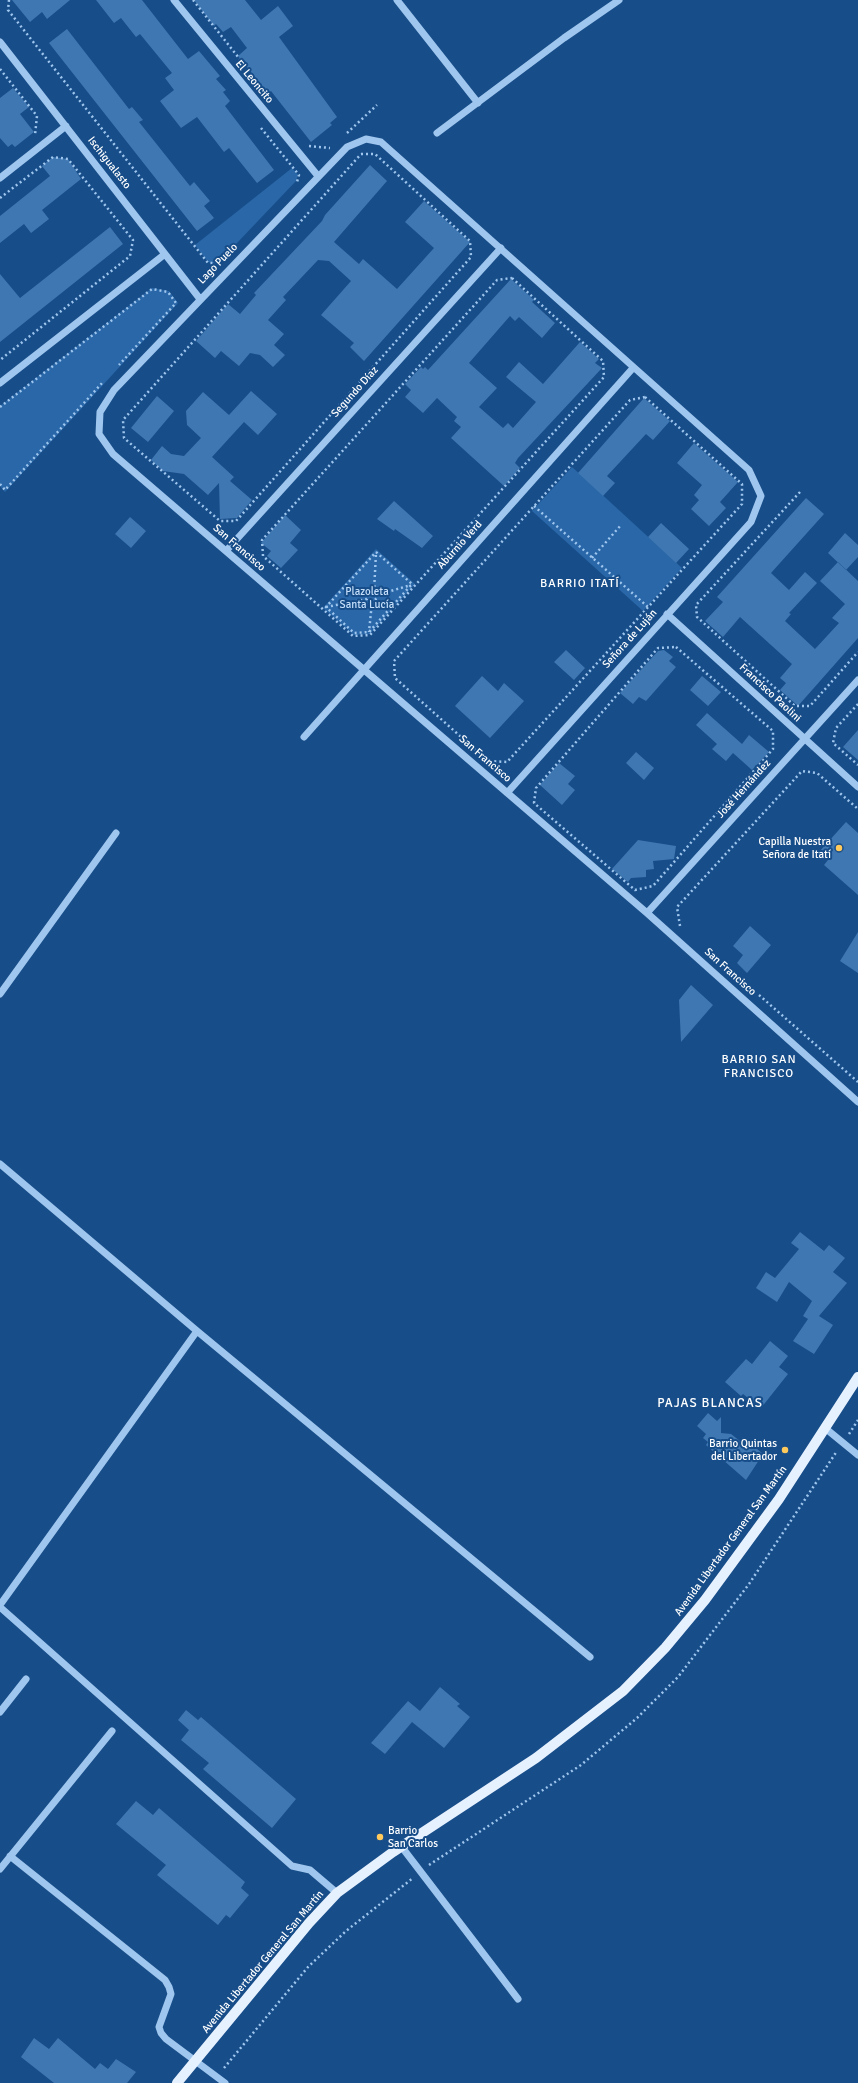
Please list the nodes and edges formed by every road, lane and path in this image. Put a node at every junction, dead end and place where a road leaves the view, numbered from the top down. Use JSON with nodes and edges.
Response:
{"nodes":[{"id":1,"x":9,"y":0,"type":"edge"},
{"id":2,"x":174,"y":0,"type":"edge"},
{"id":3,"x":192,"y":0,"type":"edge"},
{"id":4,"x":396,"y":0,"type":"edge"},
{"id":5,"x":619,"y":0,"type":"edge"},
{"id":6,"x":0,"y":42,"type":"edge"},
{"id":7,"x":0,"y":69,"type":"edge"},
{"id":8,"x":251,"y":73,"type":"dead end"},
{"id":9,"x":478,"y":103,"type":"junction"},
{"id":10,"x":377,"y":105,"type":"dead end"},
{"id":11,"x":66,"y":126,"type":"junction"},
{"id":12,"x":437,"y":133,"type":"dead end"},
{"id":13,"x":35,"y":135,"type":"dead end"},
{"id":14,"x":343,"y":137,"type":"dead end"},
{"id":15,"x":304,"y":140,"type":"dead end"},
{"id":16,"x":331,"y":148,"type":"dead end"},
{"id":17,"x":318,"y":176,"type":"junction"},
{"id":18,"x":0,"y":178,"type":"edge"},
{"id":19,"x":297,"y":182,"type":"dead end"},
{"id":20,"x":292,"y":188,"type":"dead end"},
{"id":21,"x":0,"y":198,"type":"edge"},
{"id":22,"x":470,"y":241,"type":"joint"},
{"id":23,"x":501,"y":248,"type":"junction"},
{"id":24,"x":165,"y":254,"type":"junction"},
{"id":25,"x":222,"y":259,"type":"dead end"},
{"id":26,"x":200,"y":299,"type":"junction"},
{"id":27,"x":0,"y":360,"type":"edge"},
{"id":28,"x":117,"y":367,"type":"dead end"},
{"id":29,"x":633,"y":368,"type":"junction"},
{"id":30,"x":106,"y":379,"type":"dead end"},
{"id":31,"x":0,"y":383,"type":"edge"},
{"id":32,"x":0,"y":407,"type":"edge"},
{"id":33,"x":99,"y":434,"type":"joint"},
{"id":34,"x":0,"y":484,"type":"edge"},
{"id":35,"x":800,"y":492,"type":"dead end"},
{"id":36,"x":534,"y":506,"type":"junction"},
{"id":37,"x":621,"y":525,"type":"dead end"},
{"id":38,"x":226,"y":551,"type":"junction"},
{"id":39,"x":376,"y":552,"type":"junction"},
{"id":40,"x":592,"y":558,"type":"junction"},
{"id":41,"x":412,"y":584,"type":"junction"},
{"id":42,"x":374,"y":592,"type":"junction"},
{"id":43,"x":377,"y":595,"type":"junction"},
{"id":44,"x":367,"y":598,"type":"junction"},
{"id":45,"x":372,"y":602,"type":"junction"},
{"id":46,"x":326,"y":607,"type":"junction"},
{"id":47,"x":648,"y":607,"type":"junction"},
{"id":48,"x":668,"y":614,"type":"junction"},
{"id":49,"x":370,"y":634,"type":"junction"},
{"id":50,"x":858,"y":652,"type":"edge"},
{"id":51,"x":364,"y":668,"type":"junction"},
{"id":52,"x":858,"y":680,"type":"edge"},
{"id":53,"x":858,"y":704,"type":"edge"},
{"id":54,"x":304,"y":737,"type":"dead end"},
{"id":55,"x":804,"y":739,"type":"junction"},
{"id":56,"x":773,"y":749,"type":"joint"},
{"id":57,"x":858,"y":765,"type":"edge"},
{"id":58,"x":858,"y":787,"type":"edge"},
{"id":59,"x":507,"y":793,"type":"junction"},
{"id":60,"x":858,"y":809,"type":"edge"},
{"id":61,"x":116,"y":833,"type":"dead end"},
{"id":62,"x":647,"y":914,"type":"junction"},
{"id":63,"x":685,"y":931,"type":"dead end"},
{"id":64,"x":757,"y":993,"type":"dead end"},
{"id":65,"x":0,"y":994,"type":"edge"},
{"id":66,"x":858,"y":1082,"type":"edge"},
{"id":67,"x":858,"y":1102,"type":"edge"},
{"id":68,"x":0,"y":1164,"type":"edge"},
{"id":69,"x":197,"y":1331,"type":"junction"},
{"id":70,"x":858,"y":1377,"type":"edge"},
{"id":71,"x":825,"y":1428,"type":"junction"},
{"id":72,"x":858,"y":1456,"type":"edge"},
{"id":73,"x":0,"y":1606,"type":"edge"},
{"id":74,"x":590,"y":1657,"type":"dead end"},
{"id":75,"x":26,"y":1679,"type":"dead end"},
{"id":76,"x":0,"y":1712,"type":"edge"},
{"id":77,"x":112,"y":1731,"type":"dead end"},
{"id":78,"x":401,"y":1846,"type":"junction"},
{"id":79,"x":10,"y":1856,"type":"junction"},
{"id":80,"x":0,"y":1868,"type":"edge"},
{"id":81,"x":337,"y":1893,"type":"junction"},
{"id":82,"x":518,"y":1999,"type":"dead end"},
{"id":83,"x":196,"y":2060,"type":"junction"},
{"id":84,"x":177,"y":2083,"type":"edge"},
{"id":85,"x":225,"y":2083,"type":"edge"}],
"edges":[{"from":1,"to":25,"type":"path"},
{"from":2,"to":17,"type":"street","name":"El Leoncito"},
{"from":3,"to":8,"type":"path"},
{"from":4,"to":9,"type":"street"},
{"from":5,"to":9,"type":"street"},
{"from":6,"to":11,"type":"street","name":"Ischigualasto"},
{"from":7,"to":13,"type":"path"},
{"from":9,"to":12,"type":"street"},
{"from":10,"to":14,"type":"path"},
{"from":11,"to":18,"type":"street"},
{"from":11,"to":24,"type":"street","name":"Ischigualasto"},
{"from":15,"to":16,"type":"path"},
{"from":17,"to":23,"type":"street","name":"Lago Puelo"},
{"from":17,"to":26,"type":"street","name":"Lago Puelo"},
{"from":19,"to":20,"type":"path"},
{"from":21,"to":27,"type":"path"},
{"from":22,"to":22,"type":"path"},
{"from":23,"to":29,"type":"street"},
{"from":23,"to":38,"type":"street","name":"Segundo Díaz"},
{"from":24,"to":26,"type":"street","name":"Ischigualasto"},
{"from":24,"to":31,"type":"street"},
{"from":26,"to":33,"type":"street","name":"Lago Puelo"},
{"from":28,"to":32,"type":"path"},
{"from":29,"to":48,"type":"street","name":"Señora de Luján"},
{"from":29,"to":51,"type":"street","name":"Aburnio Verd"},
{"from":30,"to":34,"type":"path"},
{"from":33,"to":38,"type":"street","name":"San Francisco"},
{"from":35,"to":50,"type":"path"},
{"from":36,"to":40,"type":"path"},
{"from":36,"to":47,"type":"path"},
{"from":36,"to":47,"type":"path"},
{"from":37,"to":40,"type":"path"},
{"from":38,"to":51,"type":"street","name":"San Francisco"},
{"from":39,"to":41,"type":"path"},
{"from":39,"to":42,"type":"path"},
{"from":39,"to":46,"type":"path"},
{"from":40,"to":47,"type":"path"},
{"from":41,"to":43,"type":"path"},
{"from":41,"to":49,"type":"path"},
{"from":42,"to":43,"type":"path"},
{"from":42,"to":44,"type":"path"},
{"from":43,"to":45,"type":"path"},
{"from":44,"to":45,"type":"path"},
{"from":44,"to":46,"type":"path"},
{"from":45,"to":49,"type":"path"},
{"from":46,"to":49,"type":"path"},
{"from":48,"to":55,"type":"street","name":"Francisco Paolini"},
{"from":48,"to":59,"type":"street","name":"Señora de Luján"},
{"from":49,"to":49,"type":"path"},
{"from":51,"to":54,"type":"street","name":"Aburnio Verd"},
{"from":51,"to":59,"type":"street","name":"San Francisco"},
{"from":52,"to":55,"type":"street","name":"José Hernández"},
{"from":53,"to":57,"type":"path"},
{"from":55,"to":58,"type":"street","name":"Francisco Paolini"},
{"from":55,"to":62,"type":"street","name":"José Hernández"},
{"from":56,"to":56,"type":"path"},
{"from":59,"to":62,"type":"street","name":"San Francisco"},
{"from":60,"to":63,"type":"path"},
{"from":61,"to":65,"type":"street"},
{"from":62,"to":67,"type":"street","name":"San Francisco"},
{"from":64,"to":66,"type":"path"},
{"from":68,"to":69,"type":"street"},
{"from":69,"to":73,"type":"street"},
{"from":69,"to":74,"type":"street"},
{"from":70,"to":71,"type":"main road","name":"Avenida Libertador General San Martín"},
{"from":71,"to":72,"type":"street"},
{"from":71,"to":78,"type":"main road","name":"Avenida Libertador General San Martín"},
{"from":73,"to":81,"type":"street"},
{"from":75,"to":76,"type":"street"},
{"from":77,"to":79,"type":"street"},
{"from":78,"to":81,"type":"main road","name":"Avenida Libertador General San Martín"},
{"from":78,"to":82,"type":"street"},
{"from":79,"to":80,"type":"street"},
{"from":79,"to":83,"type":"street"},
{"from":81,"to":83,"type":"main road","name":"Avenida Libertador General San Martín"},
{"from":83,"to":84,"type":"main road","name":"Avenida Libertador General San Martín"},
{"from":83,"to":85,"type":"street"}]}
